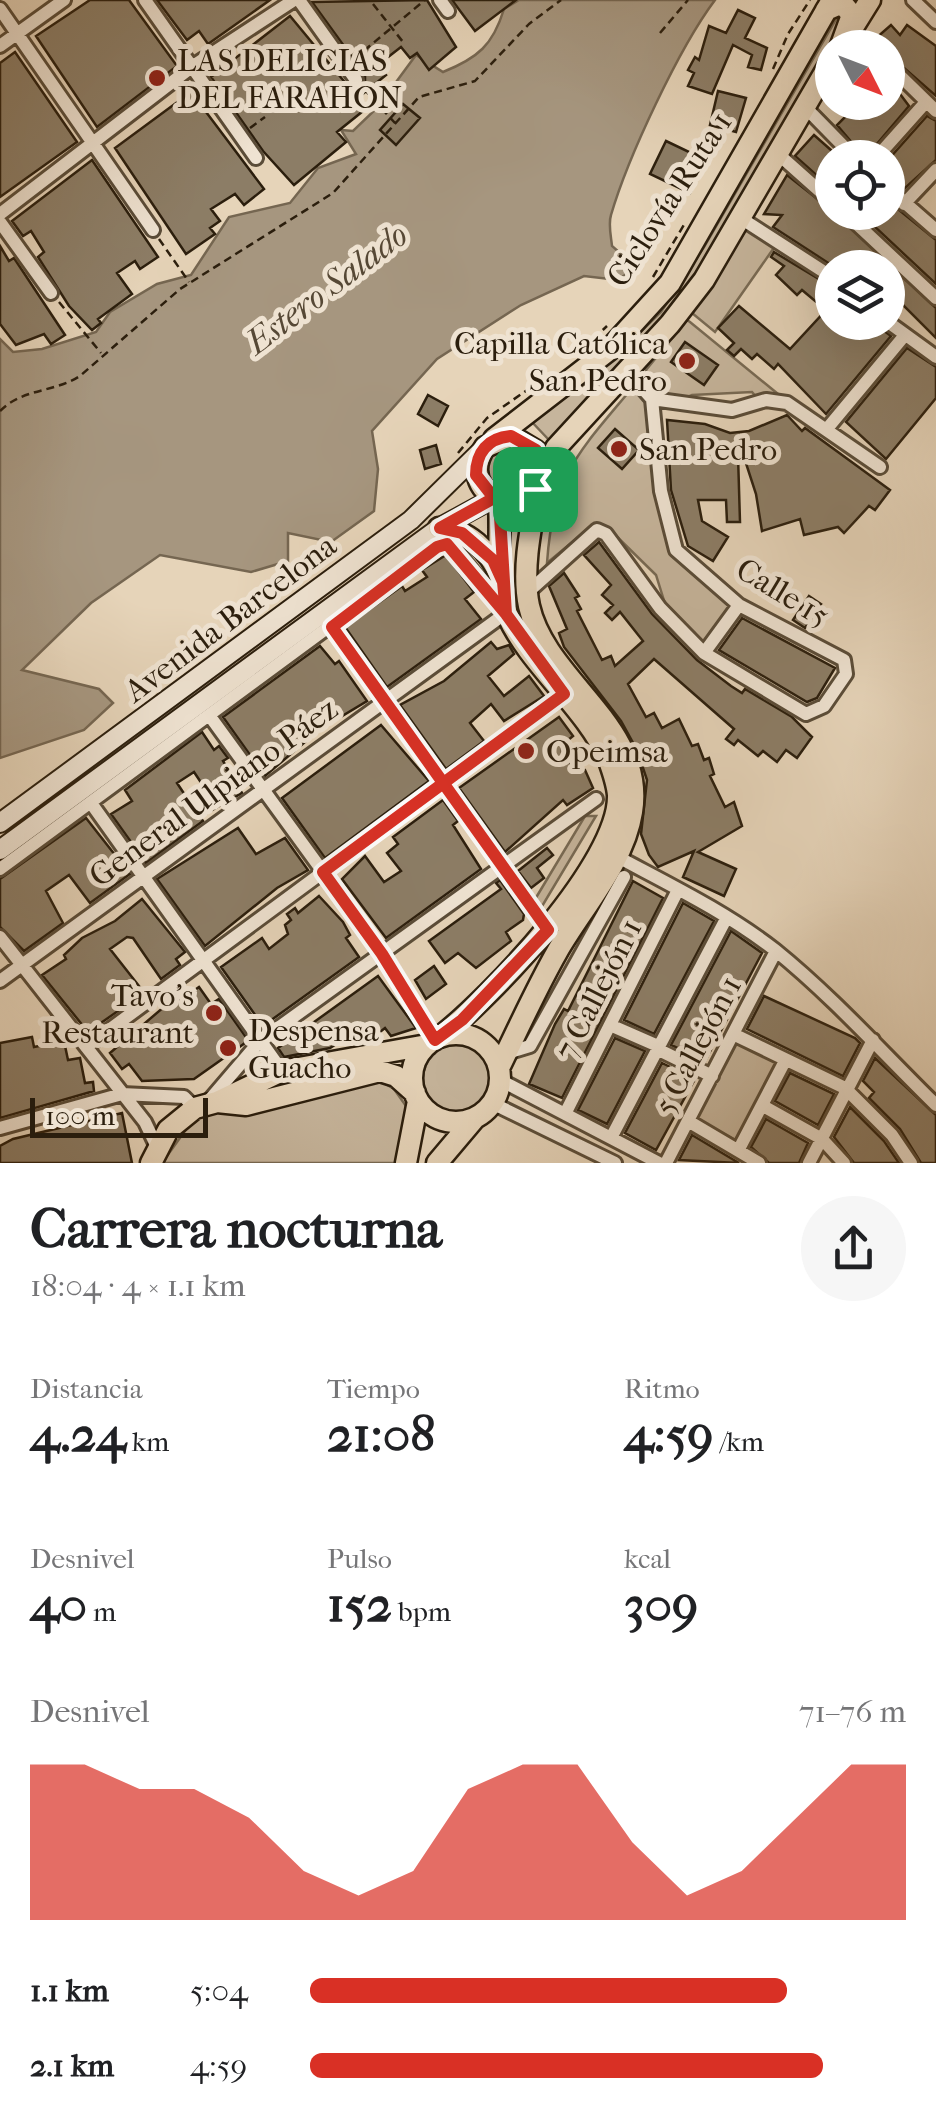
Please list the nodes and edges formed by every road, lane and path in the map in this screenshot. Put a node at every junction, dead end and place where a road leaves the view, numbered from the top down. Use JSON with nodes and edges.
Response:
{"nodes":[{"id":1,"x":64,"y":0,"type":"edge"},
{"id":2,"x":145,"y":0,"type":"edge"},
{"id":3,"x":297,"y":0,"type":"edge"},
{"id":4,"x":426,"y":0,"type":"edge"},
{"id":5,"x":561,"y":0,"type":"edge"},
{"id":6,"x":688,"y":0,"type":"edge"},
{"id":7,"x":850,"y":0,"type":"edge"},
{"id":8,"x":869,"y":0,"type":"edge"},
{"id":9,"x":914,"y":0,"type":"edge"},
{"id":10,"x":823,"y":3,"type":"edge"},
{"id":11,"x":373,"y":4,"type":"dead end"},
{"id":12,"x":0,"y":9,"type":"edge"},
{"id":13,"x":936,"y":22,"type":"edge"},
{"id":14,"x":392,"y":27,"type":"junction"},
{"id":15,"x":848,"y":30,"type":"edge"},
{"id":16,"x":851,"y":30,"type":"edge"},
{"id":17,"x":660,"y":33,"type":"dead end"},
{"id":18,"x":17,"y":34,"type":"junction"},
{"id":19,"x":403,"y":42,"type":"dead end"},
{"id":20,"x":0,"y":46,"type":"edge"},
{"id":21,"x":193,"y":66,"type":"junction"},
{"id":22,"x":346,"y":66,"type":"junction"},
{"id":23,"x":769,"y":76,"type":"dead end"},
{"id":24,"x":905,"y":81,"type":"edge"},
{"id":25,"x":360,"y":84,"type":"joint"},
{"id":26,"x":815,"y":90,"type":"edge"},
{"id":27,"x":805,"y":107,"type":"junction"},
{"id":28,"x":931,"y":107,"type":"edge"},
{"id":29,"x":265,"y":117,"type":"dead end"},
{"id":30,"x":395,"y":124,"type":"junction"},
{"id":31,"x":241,"y":136,"type":"junction"},
{"id":32,"x":93,"y":140,"type":"junction"},
{"id":33,"x":837,"y":140,"type":"edge"},
{"id":34,"x":895,"y":140,"type":"edge"},
{"id":35,"x":777,"y":153,"type":"junction"},
{"id":36,"x":256,"y":158,"type":"dead end"},
{"id":37,"x":936,"y":170,"type":"edge"},
{"id":38,"x":815,"y":187,"type":"edge"},
{"id":39,"x":905,"y":203,"type":"edge"},
{"id":40,"x":905,"y":205,"type":"edge"},
{"id":41,"x":0,"y":214,"type":"edge"},
{"id":42,"x":739,"y":218,"type":"junction"},
{"id":43,"x":687,"y":220,"type":"dead end"},
{"id":44,"x":0,"y":222,"type":"edge"},
{"id":45,"x":153,"y":230,"type":"dead end"},
{"id":46,"x":863,"y":230,"type":"edge"},
{"id":47,"x":936,"y":230,"type":"edge"},
{"id":48,"x":164,"y":248,"type":"dead end"},
{"id":49,"x":815,"y":266,"type":"edge"},
{"id":50,"x":651,"y":282,"type":"dead end"},
{"id":51,"x":190,"y":283,"type":"junction"},
{"id":52,"x":51,"y":293,"type":"joint"},
{"id":53,"x":936,"y":298,"type":"edge"},
{"id":54,"x":609,"y":325,"type":"dead end"},
{"id":55,"x":905,"y":334,"type":"edge"},
{"id":56,"x":900,"y":340,"type":"edge"},
{"id":57,"x":104,"y":356,"type":"junction"},
{"id":58,"x":573,"y":357,"type":"dead end"},
{"id":59,"x":936,"y":357,"type":"edge"},
{"id":60,"x":561,"y":367,"type":"dead end"},
{"id":61,"x":628,"y":373,"type":"junction"},
{"id":62,"x":652,"y":399,"type":"junction"},
{"id":63,"x":0,"y":411,"type":"edge"},
{"id":64,"x":826,"y":430,"type":"junction"},
{"id":65,"x":488,"y":444,"type":"junction"},
{"id":66,"x":451,"y":464,"type":"dead end"},
{"id":67,"x":880,"y":467,"type":"dead end"},
{"id":68,"x":541,"y":475,"type":"junction"},
{"id":69,"x":496,"y":499,"type":"junction"},
{"id":70,"x":440,"y":528,"type":"junction"},
{"id":71,"x":503,"y":582,"type":"junction"},
{"id":72,"x":528,"y":592,"type":"junction"},
{"id":73,"x":738,"y":605,"type":"junction"},
{"id":74,"x":506,"y":614,"type":"junction"},
{"id":75,"x":332,"y":627,"type":"junction"},
{"id":76,"x":704,"y":654,"type":"junction"},
{"id":77,"x":564,"y":694,"type":"junction"},
{"id":78,"x":385,"y":701,"type":"junction"},
{"id":79,"x":209,"y":715,"type":"junction"},
{"id":80,"x":445,"y":782,"type":"junction"},
{"id":81,"x":263,"y":790,"type":"junction"},
{"id":82,"x":596,"y":799,"type":"dead end"},
{"id":83,"x":90,"y":803,"type":"junction"},
{"id":84,"x":0,"y":823,"type":"edge"},
{"id":85,"x":0,"y":850,"type":"edge"},
{"id":86,"x":616,"y":856,"type":"junction"},
{"id":87,"x":501,"y":866,"type":"junction"},
{"id":88,"x":0,"y":870,"type":"edge"},
{"id":89,"x":323,"y":872,"type":"junction"},
{"id":90,"x":143,"y":877,"type":"junction"},
{"id":91,"x":624,"y":877,"type":"dead end"},
{"id":92,"x":678,"y":890,"type":"junction"},
{"id":93,"x":727,"y":917,"type":"junction"},
{"id":94,"x":548,"y":930,"type":"junction"},
{"id":95,"x":0,"y":936,"type":"edge"},
{"id":96,"x":776,"y":952,"type":"junction"},
{"id":97,"x":382,"y":954,"type":"junction"},
{"id":98,"x":202,"y":961,"type":"junction"},
{"id":99,"x":22,"y":965,"type":"junction"},
{"id":100,"x":0,"y":981,"type":"edge"},
{"id":101,"x":551,"y":986,"type":"junction"},
{"id":102,"x":610,"y":1025,"type":"junction"},
{"id":103,"x":733,"y":1034,"type":"junction"},
{"id":104,"x":434,"y":1040,"type":"junction"},
{"id":105,"x":874,"y":1040,"type":"junction"},
{"id":106,"x":260,"y":1041,"type":"junction"},
{"id":107,"x":86,"y":1047,"type":"junction"},
{"id":108,"x":657,"y":1048,"type":"junction"},
{"id":109,"x":785,"y":1061,"type":"junction"},
{"id":110,"x":502,"y":1067,"type":"junction"},
{"id":111,"x":282,"y":1071,"type":"junction"},
{"id":112,"x":712,"y":1076,"type":"junction"},
{"id":113,"x":845,"y":1088,"type":"junction"},
{"id":114,"x":122,"y":1094,"type":"junction"},
{"id":115,"x":417,"y":1096,"type":"junction"},
{"id":116,"x":492,"y":1103,"type":"junction"},
{"id":117,"x":206,"y":1105,"type":"junction"},
{"id":118,"x":936,"y":1105,"type":"edge"},
{"id":119,"x":763,"y":1106,"type":"junction"},
{"id":120,"x":566,"y":1112,"type":"junction"},
{"id":121,"x":475,"y":1118,"type":"junction"},
{"id":122,"x":688,"y":1121,"type":"junction"},
{"id":123,"x":0,"y":1128,"type":"edge"},
{"id":124,"x":612,"y":1136,"type":"junction"},
{"id":125,"x":822,"y":1139,"type":"junction"},
{"id":126,"x":739,"y":1149,"type":"junction"},
{"id":127,"x":154,"y":1154,"type":"edge"},
{"id":128,"x":406,"y":1163,"type":"edge"},
{"id":129,"x":437,"y":1163,"type":"edge"},
{"id":130,"x":615,"y":1163,"type":"edge"},
{"id":131,"x":663,"y":1163,"type":"edge"},
{"id":132,"x":759,"y":1163,"type":"edge"},
{"id":133,"x":809,"y":1163,"type":"edge"},
{"id":134,"x":844,"y":1163,"type":"edge"},
{"id":135,"x":911,"y":1163,"type":"edge"}],
"edges":[{"from":1,"to":18,"type":"street"},
{"from":2,"to":21,"type":"street"},
{"from":3,"to":21,"type":"street"},
{"from":3,"to":22,"type":"street"},
{"from":4,"to":14,"type":"path"},
{"from":5,"to":30,"type":"path"},
{"from":6,"to":17,"type":"path"},
{"from":7,"to":8,"type":"main road"},
{"from":8,"to":16,"type":"main road"},
{"from":9,"to":13,"type":"street"},
{"from":10,"to":15,"type":"main road"},
{"from":10,"to":23,"type":"path"},
{"from":10,"to":65,"type":"main road","name":"Avenida Barcelona"},
{"from":11,"to":14,"type":"path"},
{"from":12,"to":18,"type":"street"},
{"from":14,"to":19,"type":"path"},
{"from":14,"to":22,"type":"path"},
{"from":18,"to":20,"type":"street"},
{"from":18,"to":32,"type":"street"},
{"from":21,"to":31,"type":"street"},
{"from":21,"to":32,"type":"street"},
{"from":22,"to":25,"type":"street"},
{"from":24,"to":28,"type":"street"},
{"from":25,"to":30,"type":"path"},
{"from":26,"to":27,"type":"main road"},
{"from":27,"to":33,"type":"street"},
{"from":27,"to":35,"type":"main road"},
{"from":28,"to":34,"type":"street"},
{"from":29,"to":31,"type":"path"},
{"from":30,"to":51,"type":"path"},
{"from":31,"to":36,"type":"street"},
{"from":32,"to":41,"type":"street"},
{"from":32,"to":45,"type":"street"},
{"from":35,"to":38,"type":"street"},
{"from":35,"to":42,"type":"main road"},
{"from":37,"to":39,"type":"street"},
{"from":40,"to":47,"type":"street"},
{"from":42,"to":49,"type":"street"},
{"from":42,"to":61,"type":"main road"},
{"from":43,"to":50,"type":"path","name":"Ciclovía Ruta 1"},
{"from":44,"to":52,"type":"street"},
{"from":46,"to":53,"type":"street"},
{"from":48,"to":51,"type":"path"},
{"from":51,"to":57,"type":"path"},
{"from":52,"to":57,"type":"path"},
{"from":54,"to":58,"type":"path","name":"Ciclovía Ruta 1"},
{"from":55,"to":59,"type":"street"},
{"from":56,"to":64,"type":"street"},
{"from":57,"to":63,"type":"path"},
{"from":60,"to":66,"type":"path"},
{"from":61,"to":62,"type":"street"},
{"from":61,"to":68,"type":"main road"},
{"from":62,"to":64,"type":"street"},
{"from":62,"to":73,"type":"street","name":"Calle 15"},
{"from":64,"to":67,"type":"street"},
{"from":65,"to":68,"type":"main road"},
{"from":65,"to":69,"type":"main road"},
{"from":65,"to":84,"type":"main road","name":"Avenida Barcelona"},
{"from":68,"to":69,"type":"main road"},
{"from":68,"to":72,"type":"main road"},
{"from":69,"to":70,"type":"main road","name":"Avenida Barcelona"},
{"from":69,"to":71,"type":"main road"},
{"from":70,"to":71,"type":"main road"},
{"from":70,"to":85,"type":"main road","name":"Avenida Barcelona"},
{"from":71,"to":74,"type":"main road"},
{"from":72,"to":76,"type":"street"},
{"from":72,"to":86,"type":"main road"},
{"from":73,"to":76,"type":"street"},
{"from":73,"to":76,"type":"street","name":"Calle 15"},
{"from":74,"to":75,"type":"street"},
{"from":74,"to":77,"type":"main road"},
{"from":74,"to":78,"type":"street","name":"General Ulpiano Páez"},
{"from":75,"to":78,"type":"street"},
{"from":75,"to":79,"type":"street"},
{"from":77,"to":80,"type":"street"},
{"from":77,"to":94,"type":"main road"},
{"from":78,"to":80,"type":"street"},
{"from":78,"to":81,"type":"street","name":"General Ulpiano Páez"},
{"from":79,"to":81,"type":"street"},
{"from":79,"to":83,"type":"street"},
{"from":80,"to":87,"type":"street"},
{"from":80,"to":89,"type":"street"},
{"from":81,"to":89,"type":"street"},
{"from":81,"to":90,"type":"street","name":"General Ulpiano Páez"},
{"from":82,"to":87,"type":"street"},
{"from":83,"to":88,"type":"street"},
{"from":83,"to":90,"type":"street"},
{"from":86,"to":92,"type":"street"},
{"from":86,"to":101,"type":"main road"},
{"from":87,"to":94,"type":"street"},
{"from":87,"to":97,"type":"street"},
{"from":89,"to":97,"type":"street"},
{"from":89,"to":98,"type":"street"},
{"from":90,"to":98,"type":"street"},
{"from":90,"to":99,"type":"street","name":"General Ulpiano Páez"},
{"from":91,"to":101,"type":"street"},
{"from":92,"to":93,"type":"street"},
{"from":92,"to":102,"type":"street","name":"7 Callejón 1"},
{"from":93,"to":96,"type":"street"},
{"from":93,"to":108,"type":"street"},
{"from":94,"to":104,"type":"main road"},
{"from":95,"to":99,"type":"street"},
{"from":96,"to":103,"type":"street","name":"5 Callejón 1"},
{"from":96,"to":105,"type":"street"},
{"from":97,"to":104,"type":"street"},
{"from":97,"to":106,"type":"street"},
{"from":98,"to":106,"type":"street"},
{"from":98,"to":107,"type":"street"},
{"from":99,"to":100,"type":"street","name":"General Ulpiano Páez"},
{"from":99,"to":107,"type":"street"},
{"from":101,"to":110,"type":"main road"},
{"from":102,"to":108,"type":"street"},
{"from":102,"to":120,"type":"street","name":"7 Callejón 1"},
{"from":103,"to":109,"type":"street"},
{"from":103,"to":112,"type":"street","name":"5 Callejón 1"},
{"from":104,"to":110,"type":"main road"},
{"from":104,"to":111,"type":"main road"},
{"from":104,"to":115,"type":"main road"},
{"from":105,"to":113,"type":"street"},
{"from":105,"to":118,"type":"street"},
{"from":106,"to":111,"type":"street"},
{"from":106,"to":117,"type":"street"},
{"from":107,"to":114,"type":"street"},
{"from":108,"to":112,"type":"street"},
{"from":108,"to":124,"type":"street"},
{"from":109,"to":113,"type":"street"},
{"from":109,"to":119,"type":"street"},
{"from":110,"to":116,"type":"main road"},
{"from":110,"to":120,"type":"street"},
{"from":111,"to":117,"type":"main road"},
{"from":112,"to":122,"type":"street","name":"5 Callejón 1"},
{"from":113,"to":125,"type":"street"},
{"from":113,"to":135,"type":"street"},
{"from":114,"to":117,"type":"street"},
{"from":114,"to":123,"type":"street"},
{"from":114,"to":127,"type":"street"},
{"from":115,"to":117,"type":"main road"},
{"from":115,"to":121,"type":"main road"},
{"from":115,"to":128,"type":"main road"},
{"from":116,"to":121,"type":"main road"},
{"from":116,"to":130,"type":"street"},
{"from":117,"to":127,"type":"main road"},
{"from":119,"to":125,"type":"street"},
{"from":119,"to":126,"type":"street"},
{"from":120,"to":124,"type":"street"},
{"from":121,"to":129,"type":"main road"},
{"from":122,"to":126,"type":"street"},
{"from":122,"to":131,"type":"street","name":"5 Callejón 1"},
{"from":124,"to":131,"type":"street"},
{"from":125,"to":133,"type":"street"},
{"from":125,"to":134,"type":"street"},
{"from":126,"to":132,"type":"street"}]}
